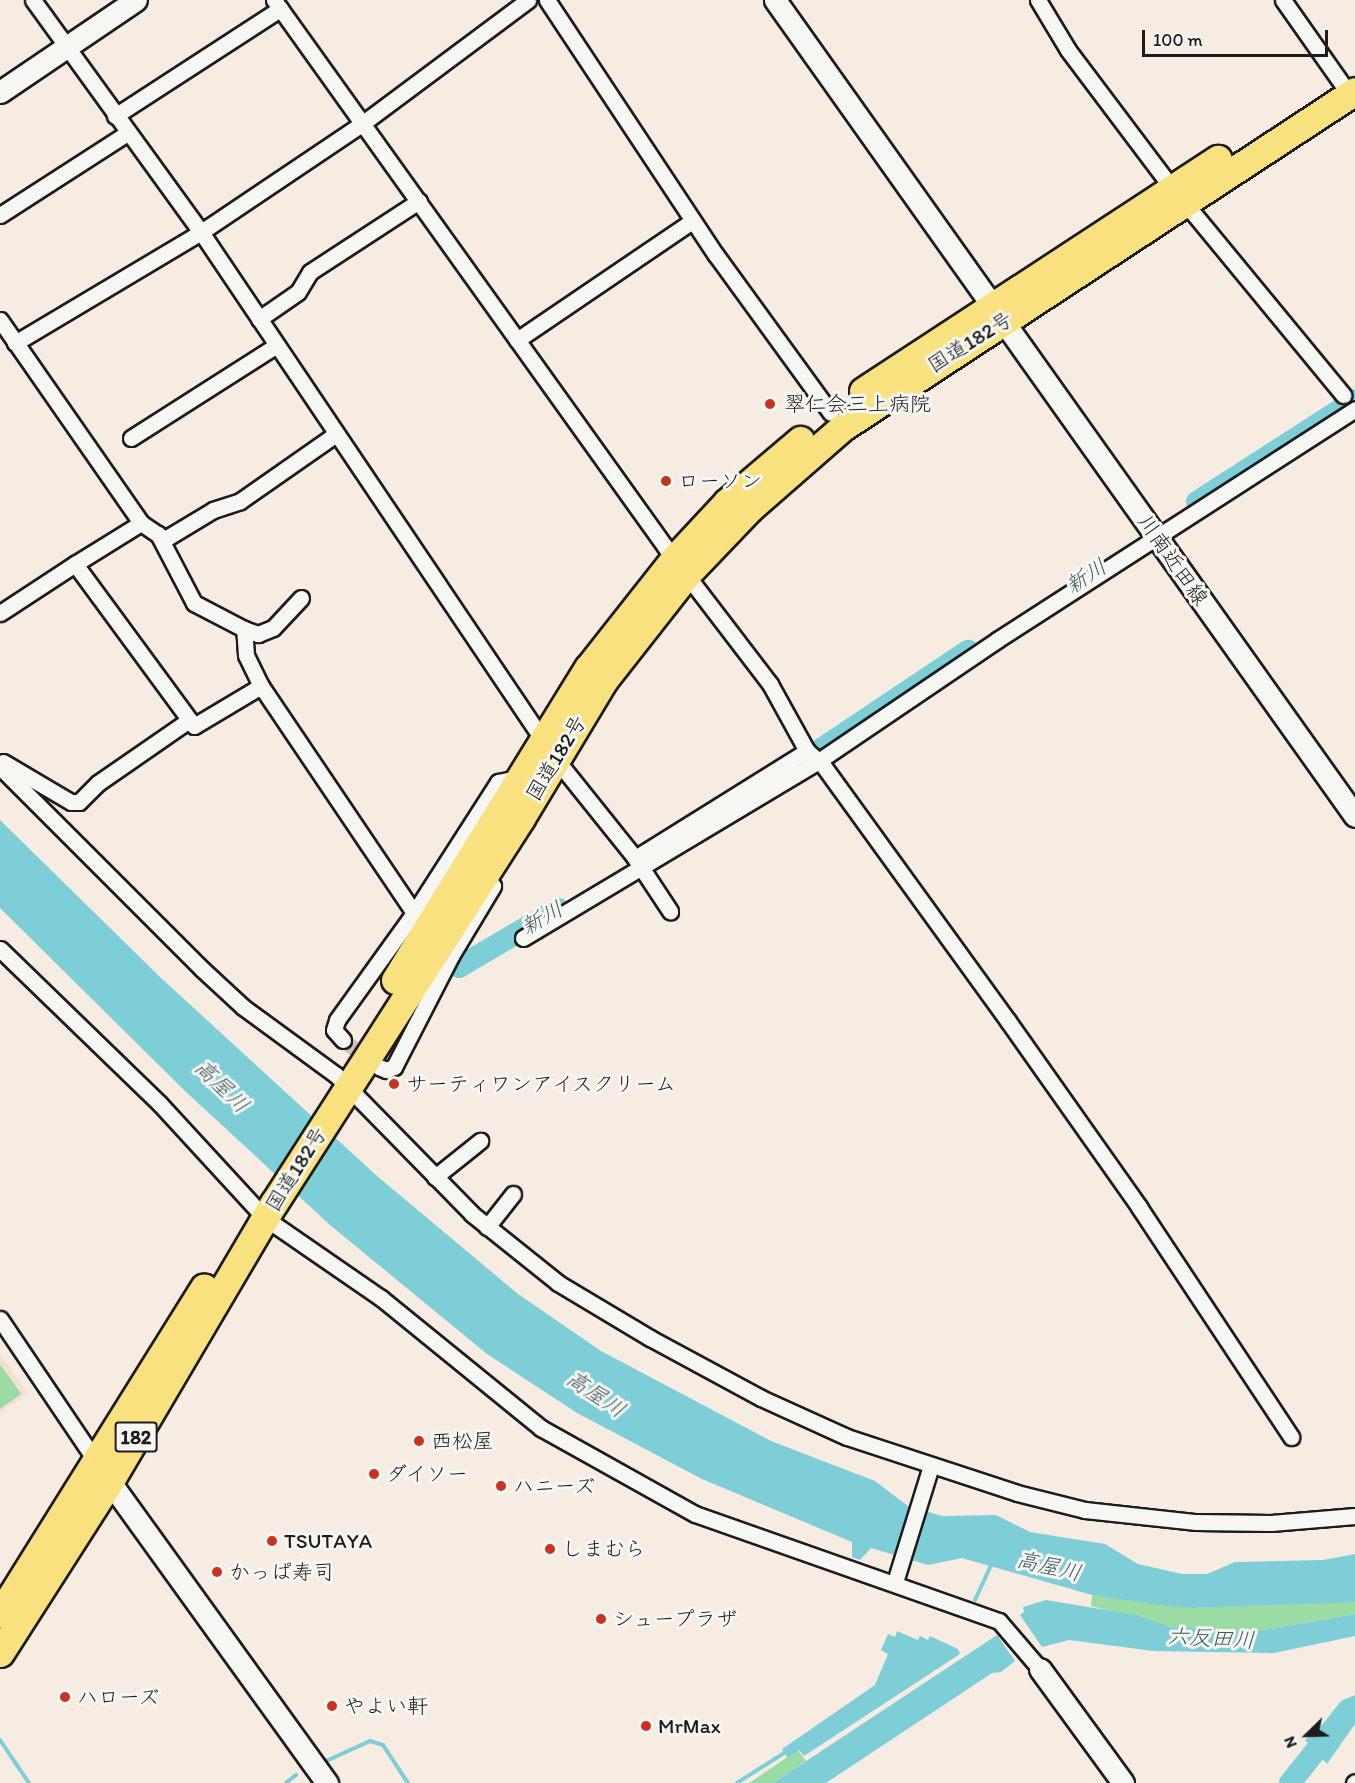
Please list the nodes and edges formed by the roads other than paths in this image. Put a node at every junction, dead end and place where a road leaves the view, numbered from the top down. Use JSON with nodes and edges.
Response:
{"nodes":[{"id":1,"x":33,"y":0,"type":"edge"},
{"id":2,"x":136,"y":0,"type":"edge"},
{"id":3,"x":528,"y":0,"type":"edge"},
{"id":4,"x":547,"y":0,"type":"edge"},
{"id":5,"x":775,"y":0,"type":"edge"},
{"id":6,"x":1038,"y":0,"type":"edge"},
{"id":7,"x":1283,"y":0,"type":"edge"},
{"id":8,"x":277,"y":5,"type":"edge"},
{"id":9,"x":67,"y":47,"type":"junction"},
{"id":10,"x":1351,"y":88,"type":"edge"},
{"id":11,"x":0,"y":92,"type":"edge"},
{"id":12,"x":115,"y":116,"type":"junction"},
{"id":13,"x":363,"y":123,"type":"junction"},
{"id":14,"x":127,"y":134,"type":"junction"},
{"id":15,"x":1179,"y":196,"type":"junction"},
{"id":16,"x":419,"y":201,"type":"junction"},
{"id":17,"x":0,"y":214,"type":"edge"},
{"id":18,"x":692,"y":221,"type":"junction"},
{"id":19,"x":201,"y":232,"type":"junction"},
{"id":20,"x":999,"y":312,"type":"junction"},
{"id":21,"x":259,"y":319,"type":"junction"},
{"id":22,"x":0,"y":321,"type":"edge"},
{"id":23,"x":517,"y":340,"type":"junction"},
{"id":24,"x":15,"y":343,"type":"junction"},
{"id":25,"x":277,"y":345,"type":"junction"},
{"id":26,"x":1343,"y":395,"type":"dead end"},
{"id":27,"x":1355,"y":410,"type":"edge"},
{"id":28,"x":831,"y":413,"type":"junction"},
{"id":29,"x":336,"y":434,"type":"junction"},
{"id":30,"x":131,"y":438,"type":"dead end"},
{"id":31,"x":141,"y":523,"type":"junction"},
{"id":32,"x":1152,"y":531,"type":"junction"},
{"id":33,"x":158,"y":534,"type":"junction"},
{"id":34,"x":75,"y":564,"type":"junction"},
{"id":35,"x":681,"y":566,"type":"junction"},
{"id":36,"x":301,"y":598,"type":"dead end"},
{"id":37,"x":0,"y":613,"type":"edge"},
{"id":38,"x":244,"y":628,"type":"junction"},
{"id":39,"x":261,"y":686,"type":"junction"},
{"id":40,"x":189,"y":720,"type":"junction"},
{"id":41,"x":549,"y":750,"type":"junction"},
{"id":42,"x":812,"y":756,"type":"junction"},
{"id":43,"x":0,"y":765,"type":"edge"},
{"id":44,"x":521,"y":777,"type":"junction"},
{"id":45,"x":1355,"y":816,"type":"edge"},
{"id":46,"x":521,"y":818,"type":"junction"},
{"id":47,"x":638,"y":864,"type":"junction"},
{"id":48,"x":670,"y":911,"type":"dead end"},
{"id":49,"x":414,"y":913,"type":"junction"},
{"id":50,"x":522,"y":938,"type":"dead end"},
{"id":51,"x":0,"y":949,"type":"edge"},
{"id":52,"x":343,"y":1040,"type":"dead end"},
{"id":53,"x":379,"y":1067,"type":"dead end"},
{"id":54,"x":339,"y":1087,"type":"junction"},
{"id":55,"x":480,"y":1141,"type":"dead end"},
{"id":56,"x":435,"y":1177,"type":"junction"},
{"id":57,"x":513,"y":1194,"type":"dead end"},
{"id":58,"x":265,"y":1204,"type":"junction"},
{"id":59,"x":488,"y":1227,"type":"junction"},
{"id":60,"x":0,"y":1319,"type":"edge"},
{"id":61,"x":1291,"y":1437,"type":"dead end"},
{"id":62,"x":103,"y":1471,"type":"junction"},
{"id":63,"x":929,"y":1471,"type":"junction"},
{"id":64,"x":1355,"y":1516,"type":"edge"},
{"id":65,"x":896,"y":1578,"type":"junction"},
{"id":66,"x":0,"y":1614,"type":"edge"},
{"id":67,"x":0,"y":1653,"type":"edge"},
{"id":68,"x":1040,"y":1669,"type":"joint"},
{"id":69,"x":327,"y":1783,"type":"edge"},
{"id":70,"x":1123,"y":1783,"type":"edge"}],
"edges":[{"from":1,"to":9,"type":"street"},
{"from":2,"to":9,"type":"street"},
{"from":3,"to":13,"type":"street"},
{"from":4,"to":18,"type":"street"},
{"from":5,"to":20,"type":"street","name":"川南近田線"},
{"from":6,"to":15,"type":"street"},
{"from":7,"to":10,"type":"street"},
{"from":8,"to":12,"type":"street"},
{"from":8,"to":13,"type":"street"},
{"from":9,"to":11,"type":"street"},
{"from":9,"to":12,"type":"street"},
{"from":10,"to":15,"type":"highway","name":"国道182号","number":"182"},
{"from":12,"to":14,"type":"street"},
{"from":13,"to":16,"type":"street"},
{"from":13,"to":19,"type":"street"},
{"from":14,"to":17,"type":"street"},
{"from":14,"to":19,"type":"street"},
{"from":15,"to":20,"type":"highway","name":"国道182号","number":"182"},
{"from":15,"to":26,"type":"street"},
{"from":16,"to":21,"type":"street"},
{"from":16,"to":23,"type":"street"},
{"from":18,"to":23,"type":"street"},
{"from":18,"to":28,"type":"street"},
{"from":19,"to":21,"type":"street"},
{"from":19,"to":24,"type":"street"},
{"from":20,"to":28,"type":"highway","name":"国道182号","number":"182"},
{"from":20,"to":32,"type":"street","name":"川南近田線"},
{"from":20,"to":35,"type":"highway","name":"国道182号","number":"182"},
{"from":21,"to":25,"type":"street"},
{"from":22,"to":24,"type":"street"},
{"from":23,"to":35,"type":"street"},
{"from":24,"to":31,"type":"street"},
{"from":25,"to":29,"type":"street"},
{"from":25,"to":30,"type":"street"},
{"from":27,"to":32,"type":"street"},
{"from":28,"to":35,"type":"highway","name":"国道182号","number":"182"},
{"from":29,"to":33,"type":"street"},
{"from":29,"to":41,"type":"street"},
{"from":31,"to":33,"type":"street"},
{"from":31,"to":34,"type":"street"},
{"from":32,"to":42,"type":"street"},
{"from":32,"to":45,"type":"street","name":"川南近田線"},
{"from":33,"to":38,"type":"street"},
{"from":34,"to":37,"type":"street"},
{"from":34,"to":40,"type":"street"},
{"from":35,"to":41,"type":"highway","name":"国道182号","number":"182"},
{"from":35,"to":42,"type":"street"},
{"from":36,"to":38,"type":"street"},
{"from":38,"to":39,"type":"street"},
{"from":39,"to":40,"type":"street"},
{"from":39,"to":49,"type":"street"},
{"from":40,"to":43,"type":"street"},
{"from":41,"to":44,"type":"highway","name":"国道182号","number":"182"},
{"from":41,"to":46,"type":"highway","name":"国道182号","number":"182"},
{"from":41,"to":47,"type":"street"},
{"from":42,"to":47,"type":"street"},
{"from":42,"to":61,"type":"street"},
{"from":43,"to":54,"type":"street"},
{"from":44,"to":49,"type":"street"},
{"from":44,"to":54,"type":"highway","name":"国道182号","number":"182"},
{"from":46,"to":53,"type":"street"},
{"from":46,"to":54,"type":"highway","name":"国道182号","number":"182"},
{"from":47,"to":48,"type":"street"},
{"from":47,"to":50,"type":"street"},
{"from":49,"to":52,"type":"street"},
{"from":51,"to":58,"type":"street"},
{"from":54,"to":56,"type":"street"},
{"from":54,"to":58,"type":"highway","name":"国道182号","number":"182"},
{"from":55,"to":56,"type":"street"},
{"from":56,"to":59,"type":"street"},
{"from":57,"to":59,"type":"street"},
{"from":58,"to":62,"type":"highway","name":"国道182号","number":"182"},
{"from":58,"to":65,"type":"street"},
{"from":59,"to":63,"type":"street"},
{"from":60,"to":62,"type":"street"},
{"from":62,"to":66,"type":"highway","name":"国道182号","number":"182"},
{"from":62,"to":67,"type":"highway","name":"国道182号","number":"182"},
{"from":62,"to":69,"type":"street"},
{"from":63,"to":64,"type":"street"},
{"from":63,"to":65,"type":"street"},
{"from":65,"to":68,"type":"street"},
{"from":68,"to":70,"type":"street"}]}
